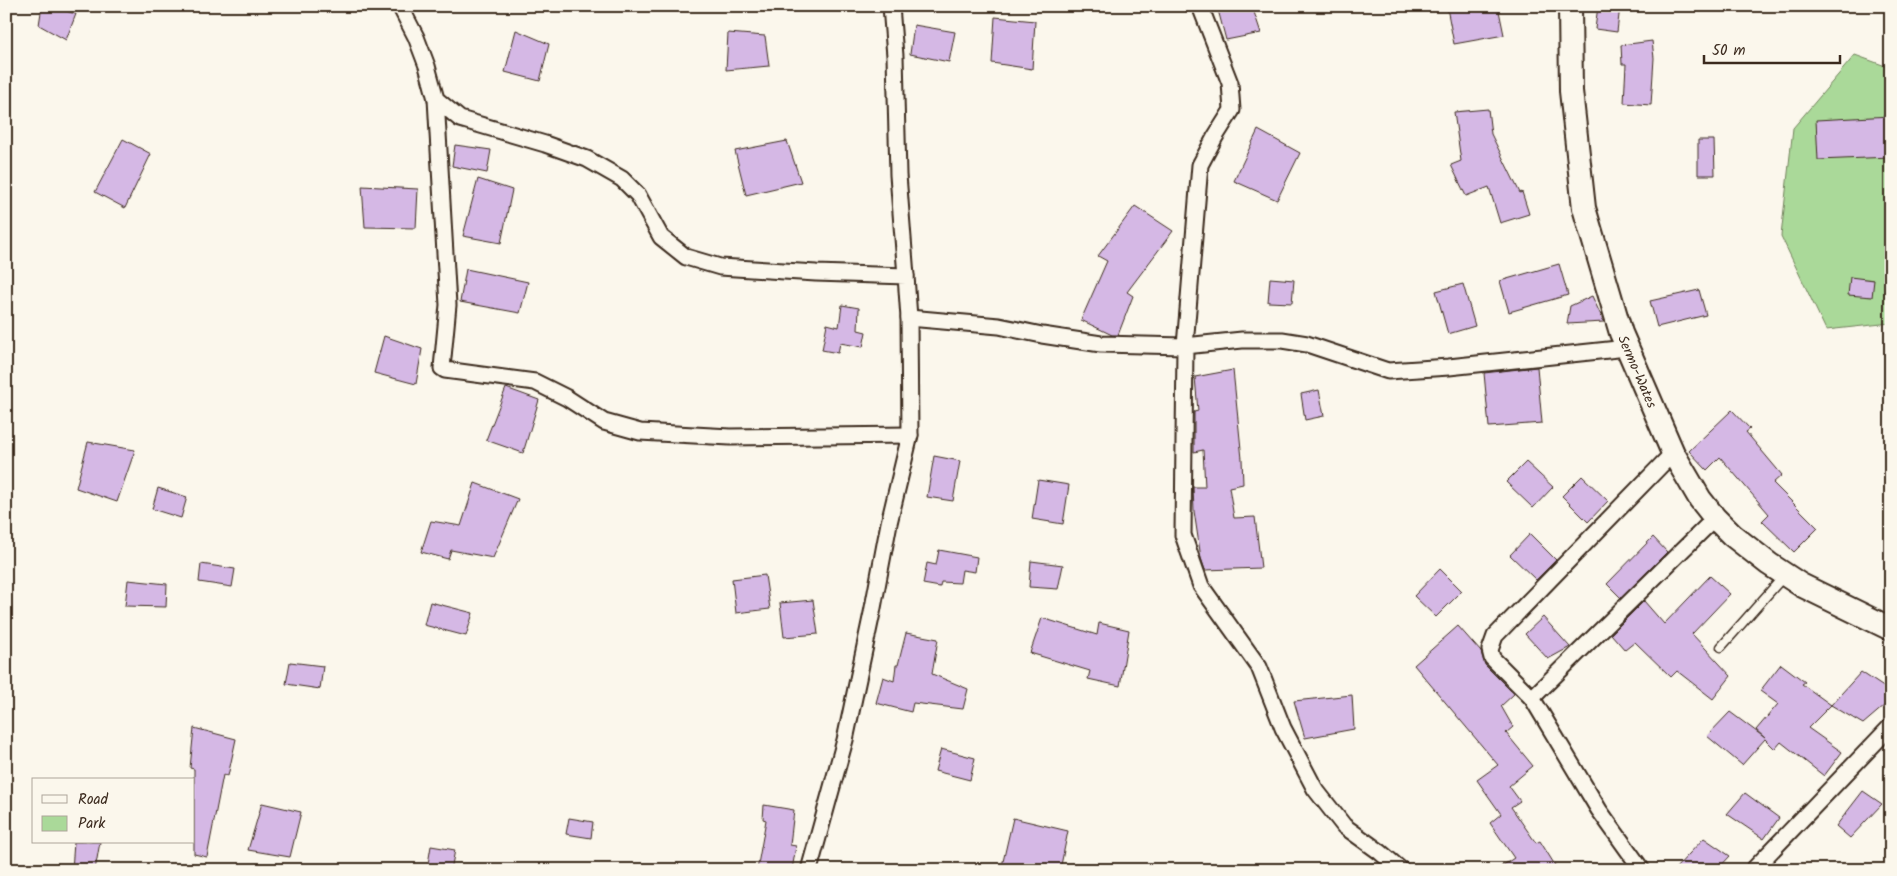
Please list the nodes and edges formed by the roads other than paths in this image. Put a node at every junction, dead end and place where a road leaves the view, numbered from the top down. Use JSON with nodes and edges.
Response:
{"nodes":[{"id":1,"x":400,"y":6,"type":"edge"},
{"id":2,"x":891,"y":6,"type":"edge"},
{"id":3,"x":1200,"y":6,"type":"edge"},
{"id":4,"x":1570,"y":6,"type":"edge"},
{"id":5,"x":436,"y":99,"type":"junction"},
{"id":6,"x":906,"y":276,"type":"junction"},
{"id":7,"x":909,"y":318,"type":"junction"},
{"id":8,"x":1185,"y":346,"type":"junction"},
{"id":9,"x":1628,"y":348,"type":"junction"},
{"id":10,"x":910,"y":435,"type":"junction"},
{"id":11,"x":1673,"y":453,"type":"junction"},
{"id":12,"x":1715,"y":518,"type":"junction"},
{"id":13,"x":1785,"y":575,"type":"junction"},
{"id":14,"x":1891,"y":629,"type":"edge"},
{"id":15,"x":1721,"y":647,"type":"dead end"},
{"id":16,"x":1532,"y":698,"type":"junction"},
{"id":17,"x":1891,"y":726,"type":"edge"},
{"id":18,"x":809,"y":870,"type":"edge"},
{"id":19,"x":1400,"y":870,"type":"edge"},
{"id":20,"x":1642,"y":870,"type":"edge"},
{"id":21,"x":1753,"y":870,"type":"edge"}],
"edges":[{"from":1,"to":5,"type":"street"},
{"from":2,"to":6,"type":"street"},
{"from":3,"to":8,"type":"street"},
{"from":4,"to":9,"type":"main road","name":"Sermo-Wates"},
{"from":5,"to":6,"type":"street"},
{"from":5,"to":10,"type":"street"},
{"from":6,"to":7,"type":"street"},
{"from":7,"to":8,"type":"street"},
{"from":7,"to":10,"type":"street"},
{"from":8,"to":9,"type":"street"},
{"from":8,"to":19,"type":"street"},
{"from":9,"to":11,"type":"main road","name":"Sermo-Wates"},
{"from":10,"to":18,"type":"street"},
{"from":11,"to":12,"type":"main road","name":"Sermo-Wates"},
{"from":11,"to":16,"type":"street"},
{"from":12,"to":13,"type":"main road","name":"Sermo-Wates"},
{"from":12,"to":16,"type":"street"},
{"from":13,"to":14,"type":"main road","name":"Sermo-Wates"},
{"from":13,"to":15,"type":"lane"},
{"from":16,"to":20,"type":"street"},
{"from":17,"to":21,"type":"street"}]}
